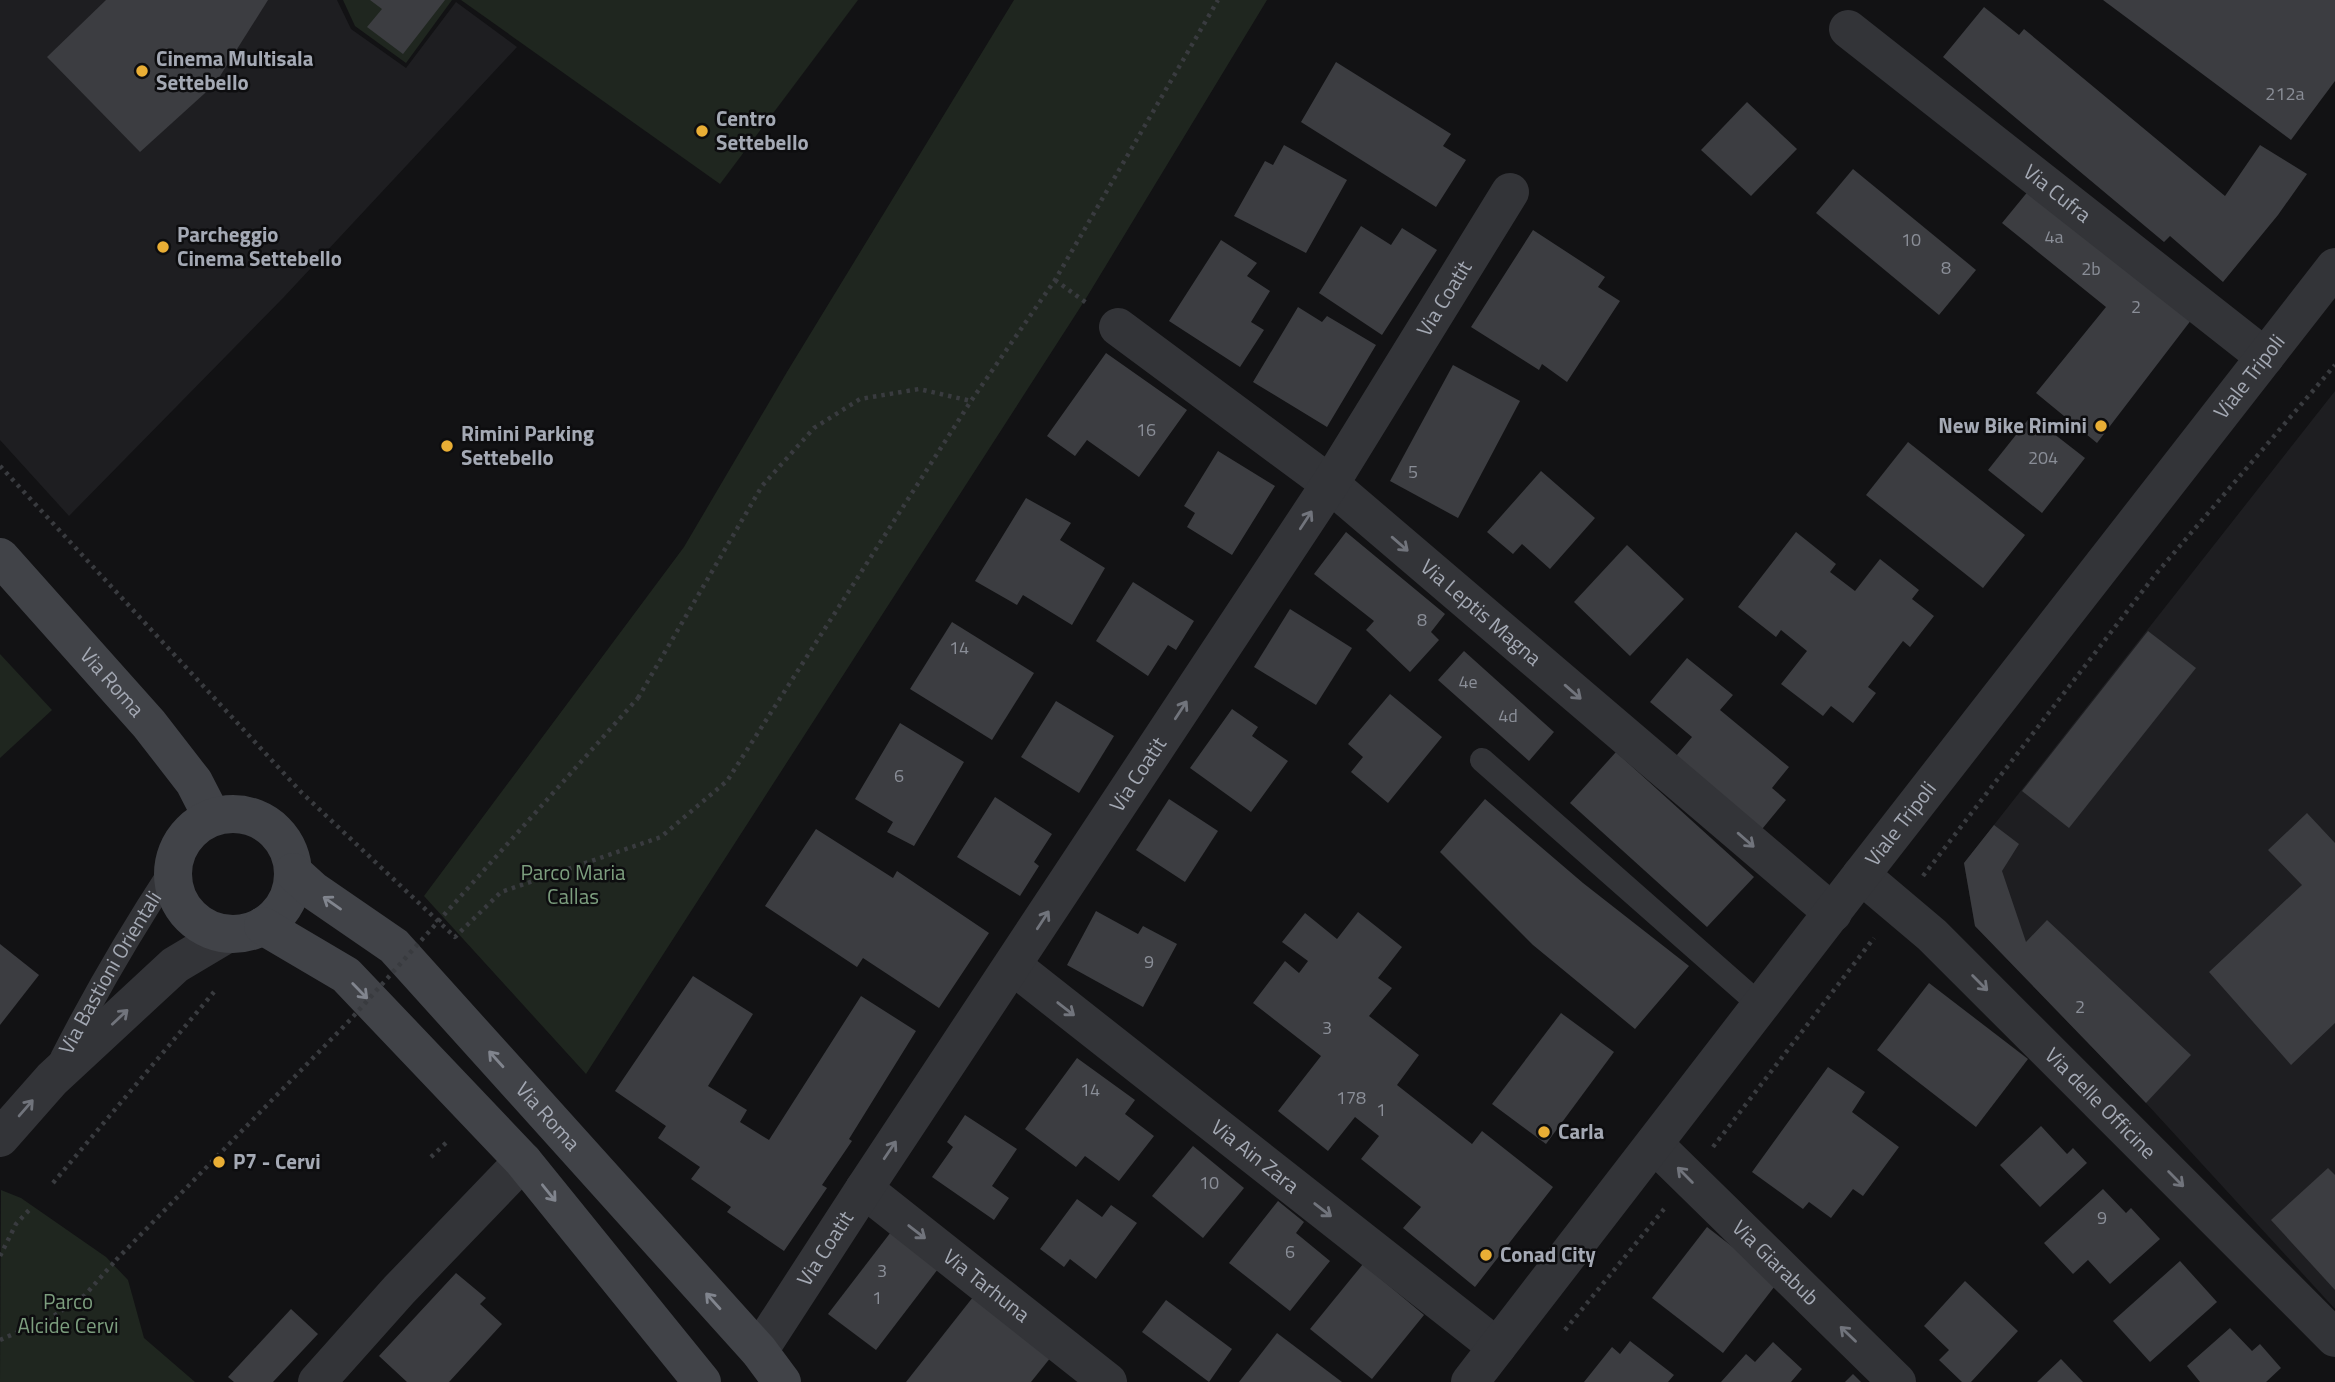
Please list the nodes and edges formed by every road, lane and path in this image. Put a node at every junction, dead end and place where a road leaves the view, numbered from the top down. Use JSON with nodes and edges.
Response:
{"nodes":[{"id":1,"x":1218,"y":0,"type":"edge"},
{"id":2,"x":1848,"y":29,"type":"dead end"},
{"id":3,"x":1510,"y":192,"type":"dead end"},
{"id":4,"x":2335,"y":267,"type":"edge"},
{"id":5,"x":1118,"y":327,"type":"dead end"},
{"id":6,"x":2265,"y":356,"type":"junction"},
{"id":7,"x":2335,"y":365,"type":"edge"},
{"id":8,"x":971,"y":401,"type":"junction"},
{"id":9,"x":0,"y":466,"type":"edge"},
{"id":10,"x":1330,"y":484,"type":"junction"},
{"id":11,"x":0,"y":557,"type":"edge"},
{"id":12,"x":1482,"y":760,"type":"dead end"},
{"id":13,"x":212,"y":817,"type":"junction"},
{"id":14,"x":172,"y":869,"type":"junction"},
{"id":15,"x":293,"y":872,"type":"junction"},
{"id":16,"x":1861,"y":875,"type":"junction"},
{"id":17,"x":1899,"y":907,"type":"junction"},
{"id":18,"x":1833,"y":913,"type":"junction"},
{"id":19,"x":245,"y":930,"type":"junction"},
{"id":20,"x":1013,"y":967,"type":"junction"},
{"id":21,"x":223,"y":985,"type":"dead end"},
{"id":22,"x":1760,"y":1005,"type":"junction"},
{"id":23,"x":341,"y":1027,"type":"dead end"},
{"id":24,"x":350,"y":1035,"type":"dead end"},
{"id":25,"x":52,"y":1079,"type":"junction"},
{"id":26,"x":454,"y":1135,"type":"dead end"},
{"id":27,"x":0,"y":1138,"type":"edge"},
{"id":28,"x":1654,"y":1144,"type":"junction"},
{"id":29,"x":431,"y":1157,"type":"dead end"},
{"id":30,"x":523,"y":1161,"type":"junction"},
{"id":31,"x":1688,"y":1179,"type":"junction"},
{"id":32,"x":53,"y":1183,"type":"dead end"},
{"id":33,"x":864,"y":1189,"type":"junction"},
{"id":34,"x":32,"y":1207,"type":"dead end"},
{"id":35,"x":0,"y":1256,"type":"edge"},
{"id":36,"x":2335,"y":1338,"type":"edge"},
{"id":37,"x":1558,"y":1339,"type":"dead end"},
{"id":38,"x":0,"y":1340,"type":"edge"},
{"id":39,"x":1497,"y":1347,"type":"junction"},
{"id":40,"x":759,"y":1352,"type":"junction"},
{"id":41,"x":697,"y":1380,"type":"edge"},
{"id":42,"x":317,"y":1382,"type":"edge"},
{"id":43,"x":782,"y":1382,"type":"edge"},
{"id":44,"x":1108,"y":1382,"type":"edge"},
{"id":45,"x":1470,"y":1382,"type":"edge"},
{"id":46,"x":1897,"y":1382,"type":"edge"}],
"edges":[{"from":1,"to":8,"type":"path"},
{"from":2,"to":6,"type":"street","name":"Via Cufra"},
{"from":3,"to":10,"type":"street","name":"Via Coatit"},
{"from":4,"to":6,"type":"street","name":"Viale Tripoli"},
{"from":5,"to":10,"type":"street","name":"Via Leptis Magna"},
{"from":6,"to":16,"type":"street","name":"Viale Tripoli"},
{"from":7,"to":17,"type":"path"},
{"from":8,"to":9,"type":"path"},
{"from":8,"to":38,"type":"path","bridge":true},
{"from":10,"to":18,"type":"street","name":"Via Leptis Magna","one_way":true},
{"from":20,"to":10,"type":"street","name":"Via Coatit","one_way":true},
{"from":11,"to":13,"type":"main road","name":"Via Roma"},
{"from":12,"to":22,"type":"lane"},
{"from":13,"to":14,"type":"main road"},
{"from":13,"to":15,"type":"main road"},
{"from":14,"to":19,"type":"main road"},
{"from":14,"to":25,"type":"lane","name":"Via Bastioni Orientali"},
{"from":15,"to":19,"type":"main road"},
{"from":40,"to":15,"type":"main road","name":"Via Roma","one_way":true},
{"from":16,"to":17,"type":"street","name":"Via delle Officine"},
{"from":16,"to":18,"type":"street","name":"Viale Tripoli"},
{"from":17,"to":31,"type":"path"},
{"from":17,"to":36,"type":"street","name":"Via delle Officine","one_way":true},
{"from":18,"to":22,"type":"street","name":"Viale Tripoli"},
{"from":25,"to":19,"type":"street","name":"Via Bastioni Orientali","one_way":true},
{"from":19,"to":30,"type":"main road","one_way":true},
{"from":33,"to":20,"type":"street","name":"Via Coatit","one_way":true},
{"from":20,"to":39,"type":"street","name":"Via Ain Zara","one_way":true},
{"from":21,"to":32,"type":"path"},
{"from":22,"to":28,"type":"street","name":"Viale Tripoli"},
{"from":23,"to":24,"type":"path"},
{"from":27,"to":25,"type":"street","name":"Via Bastioni Orientali","one_way":true},
{"from":26,"to":29,"type":"path"},
{"from":31,"to":28,"type":"street","name":"Via Giarabub","one_way":true},
{"from":28,"to":39,"type":"street","name":"Viale Tripoli"},
{"from":30,"to":41,"type":"main road","one_way":true},
{"from":30,"to":42,"type":"street"},
{"from":31,"to":37,"type":"path"},
{"from":46,"to":31,"type":"street","name":"Via Giarabub","one_way":true},
{"from":33,"to":40,"type":"street","name":"Via Coatit"},
{"from":33,"to":44,"type":"street","name":"Via Tarhuna","one_way":true},
{"from":34,"to":35,"type":"path"},
{"from":39,"to":45,"type":"street","name":"Viale Tripoli"},
{"from":40,"to":43,"type":"main road","name":"Via Roma"}]}
